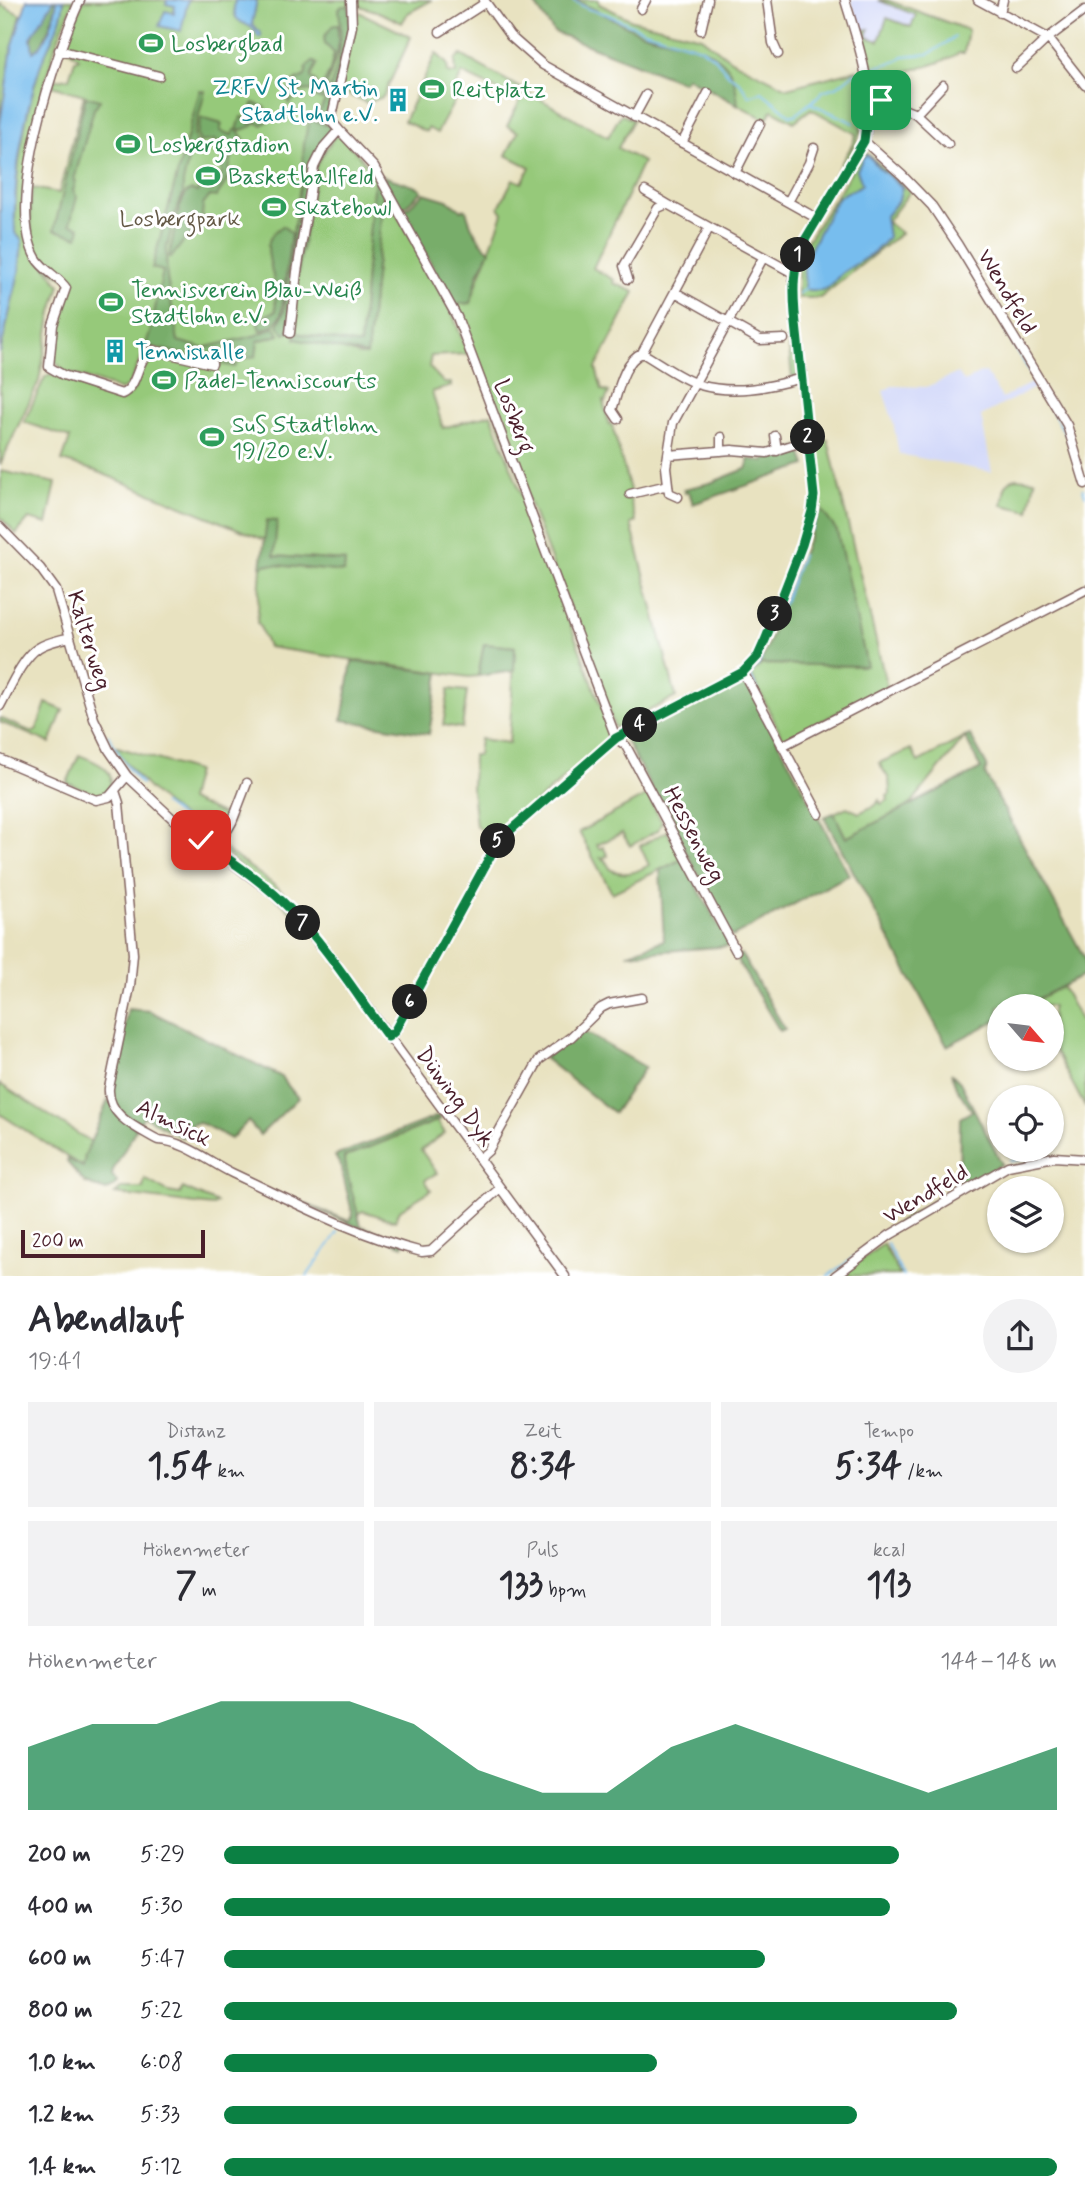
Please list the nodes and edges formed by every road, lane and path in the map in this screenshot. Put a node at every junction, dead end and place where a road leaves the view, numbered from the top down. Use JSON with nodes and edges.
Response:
{"nodes":[{"id":1,"x":79,"y":0,"type":"edge"},
{"id":2,"x":351,"y":0,"type":"edge"},
{"id":3,"x":646,"y":0,"type":"edge"},
{"id":4,"x":708,"y":0,"type":"edge"},
{"id":5,"x":767,"y":0,"type":"edge"},
{"id":6,"x":845,"y":0,"type":"edge"},
{"id":7,"x":978,"y":0,"type":"edge"},
{"id":8,"x":1003,"y":0,"type":"edge"},
{"id":9,"x":484,"y":1,"type":"edge"},
{"id":10,"x":641,"y":9,"type":"dead end"},
{"id":11,"x":1085,"y":9,"type":"edge"},
{"id":12,"x":1000,"y":13,"type":"junction"},
{"id":13,"x":701,"y":30,"type":"dead end"},
{"id":14,"x":440,"y":32,"type":"dead end"},
{"id":15,"x":1048,"y":38,"type":"junction"},
{"id":16,"x":59,"y":50,"type":"junction"},
{"id":17,"x":778,"y":54,"type":"dead end"},
{"id":18,"x":1016,"y":68,"type":"dead end"},
{"id":19,"x":159,"y":76,"type":"dead end"},
{"id":20,"x":943,"y":85,"type":"dead end"},
{"id":21,"x":1085,"y":85,"type":"edge"},
{"id":22,"x":708,"y":93,"type":"dead end"},
{"id":23,"x":646,"y":95,"type":"dead end"},
{"id":24,"x":869,"y":101,"type":"junction"},
{"id":25,"x":916,"y":114,"type":"junction"},
{"id":26,"x":634,"y":117,"type":"junction"},
{"id":27,"x":760,"y":124,"type":"dead end"},
{"id":28,"x":339,"y":130,"type":"junction"},
{"id":29,"x":864,"y":141,"type":"junction"},
{"id":30,"x":682,"y":143,"type":"junction"},
{"id":31,"x":948,"y":144,"type":"dead end"},
{"id":32,"x":814,"y":148,"type":"dead end"},
{"id":33,"x":735,"y":173,"type":"junction"},
{"id":34,"x":645,"y":191,"type":"dead end"},
{"id":35,"x":788,"y":202,"type":"junction"},
{"id":36,"x":665,"y":204,"type":"junction"},
{"id":37,"x":818,"y":219,"type":"junction"},
{"id":38,"x":709,"y":228,"type":"junction"},
{"id":39,"x":763,"y":258,"type":"junction"},
{"id":40,"x":793,"y":273,"type":"junction"},
{"id":41,"x":628,"y":279,"type":"dead end"},
{"id":42,"x":675,"y":292,"type":"junction"},
{"id":43,"x":728,"y":322,"type":"junction"},
{"id":44,"x":290,"y":333,"type":"dead end"},
{"id":45,"x":784,"y":339,"type":"dead end"},
{"id":46,"x":642,"y":353,"type":"junction"},
{"id":47,"x":212,"y":364,"type":"dead end"},
{"id":48,"x":802,"y":378,"type":"junction"},
{"id":49,"x":694,"y":382,"type":"junction"},
{"id":50,"x":618,"y":419,"type":"dead end"},
{"id":51,"x":775,"y":436,"type":"dead end"},
{"id":52,"x":722,"y":437,"type":"dead end"},
{"id":53,"x":808,"y":440,"type":"junction"},
{"id":54,"x":720,"y":451,"type":"junction"},
{"id":55,"x":777,"y":451,"type":"junction"},
{"id":56,"x":668,"y":455,"type":"junction"},
{"id":57,"x":1085,"y":484,"type":"edge"},
{"id":58,"x":668,"y":485,"type":"junction"},
{"id":59,"x":630,"y":494,"type":"dead end"},
{"id":60,"x":678,"y":498,"type":"dead end"},
{"id":61,"x":0,"y":527,"type":"edge"},
{"id":62,"x":1085,"y":590,"type":"edge"},
{"id":63,"x":70,"y":637,"type":"junction"},
{"id":64,"x":743,"y":672,"type":"junction"},
{"id":65,"x":0,"y":706,"type":"edge"},
{"id":66,"x":616,"y":738,"type":"junction"},
{"id":67,"x":782,"y":746,"type":"junction"},
{"id":68,"x":0,"y":759,"type":"edge"},
{"id":69,"x":127,"y":776,"type":"junction"},
{"id":70,"x":247,"y":783,"type":"dead end"},
{"id":71,"x":115,"y":791,"type":"junction"},
{"id":72,"x":819,"y":814,"type":"dead end"},
{"id":73,"x":216,"y":850,"type":"junction"},
{"id":74,"x":736,"y":951,"type":"dead end"},
{"id":75,"x":642,"y":998,"type":"dead end"},
{"id":76,"x":388,"y":1037,"type":"junction"},
{"id":77,"x":479,"y":1159,"type":"junction"},
{"id":78,"x":1085,"y":1159,"type":"edge"},
{"id":79,"x":500,"y":1188,"type":"junction"},
{"id":80,"x":565,"y":1276,"type":"edge"},
{"id":81,"x":835,"y":1276,"type":"edge"}],
"edges":[{"from":1,"to":16,"type":"street"},
{"from":2,"to":28,"type":"street"},
{"from":3,"to":10,"type":"street"},
{"from":4,"to":13,"type":"street"},
{"from":5,"to":17,"type":"street"},
{"from":6,"to":24,"type":"street"},
{"from":7,"to":12,"type":"street"},
{"from":8,"to":12,"type":"street"},
{"from":9,"to":14,"type":"street"},
{"from":9,"to":26,"type":"street"},
{"from":11,"to":15,"type":"street"},
{"from":12,"to":15,"type":"street"},
{"from":15,"to":18,"type":"street"},
{"from":15,"to":21,"type":"street"},
{"from":16,"to":19,"type":"street"},
{"from":16,"to":47,"type":"street"},
{"from":20,"to":25,"type":"street"},
{"from":22,"to":30,"type":"street"},
{"from":23,"to":26,"type":"street"},
{"from":24,"to":25,"type":"street"},
{"from":24,"to":29,"type":"street"},
{"from":25,"to":31,"type":"street"},
{"from":26,"to":30,"type":"street"},
{"from":27,"to":33,"type":"street"},
{"from":28,"to":44,"type":"street"},
{"from":28,"to":66,"type":"street","name":"Losberg"},
{"from":29,"to":37,"type":"street"},
{"from":29,"to":57,"type":"street","name":"Wendfeld"},
{"from":30,"to":33,"type":"street"},
{"from":32,"to":35,"type":"street"},
{"from":33,"to":35,"type":"street"},
{"from":34,"to":36,"type":"street"},
{"from":35,"to":37,"type":"street"},
{"from":36,"to":38,"type":"street"},
{"from":36,"to":41,"type":"street"},
{"from":37,"to":40,"type":"street"},
{"from":38,"to":39,"type":"street"},
{"from":38,"to":42,"type":"street"},
{"from":39,"to":40,"type":"street"},
{"from":39,"to":43,"type":"street"},
{"from":40,"to":48,"type":"street"},
{"from":42,"to":43,"type":"street"},
{"from":42,"to":46,"type":"street"},
{"from":43,"to":45,"type":"street"},
{"from":43,"to":49,"type":"street"},
{"from":46,"to":49,"type":"street"},
{"from":46,"to":50,"type":"street"},
{"from":48,"to":49,"type":"street"},
{"from":48,"to":53,"type":"street"},
{"from":49,"to":56,"type":"street"},
{"from":51,"to":55,"type":"street"},
{"from":52,"to":54,"type":"street"},
{"from":53,"to":55,"type":"street"},
{"from":53,"to":64,"type":"street"},
{"from":54,"to":55,"type":"street"},
{"from":54,"to":56,"type":"street"},
{"from":56,"to":58,"type":"street"},
{"from":58,"to":59,"type":"street"},
{"from":58,"to":60,"type":"street"},
{"from":61,"to":63,"type":"street","name":"Kalterweg"},
{"from":62,"to":67,"type":"street"},
{"from":63,"to":65,"type":"street"},
{"from":63,"to":69,"type":"street","name":"Kalterweg"},
{"from":64,"to":66,"type":"street"},
{"from":64,"to":67,"type":"street"},
{"from":66,"to":74,"type":"street","name":"Hessenweg"},
{"from":66,"to":76,"type":"street"},
{"from":67,"to":72,"type":"street"},
{"from":68,"to":71,"type":"street"},
{"from":69,"to":71,"type":"street"},
{"from":69,"to":73,"type":"street","name":"Düwing Dyk"},
{"from":70,"to":73,"type":"street"},
{"from":71,"to":79,"type":"street","name":"Almsick"},
{"from":73,"to":76,"type":"street","name":"Düwing Dyk"},
{"from":75,"to":77,"type":"street"},
{"from":76,"to":77,"type":"street","name":"Düwing Dyk"},
{"from":77,"to":79,"type":"street","name":"Düwing Dyk"},
{"from":78,"to":81,"type":"street","name":"Wendfeld"},
{"from":79,"to":80,"type":"street","name":"Düwing Dyk"}]}
